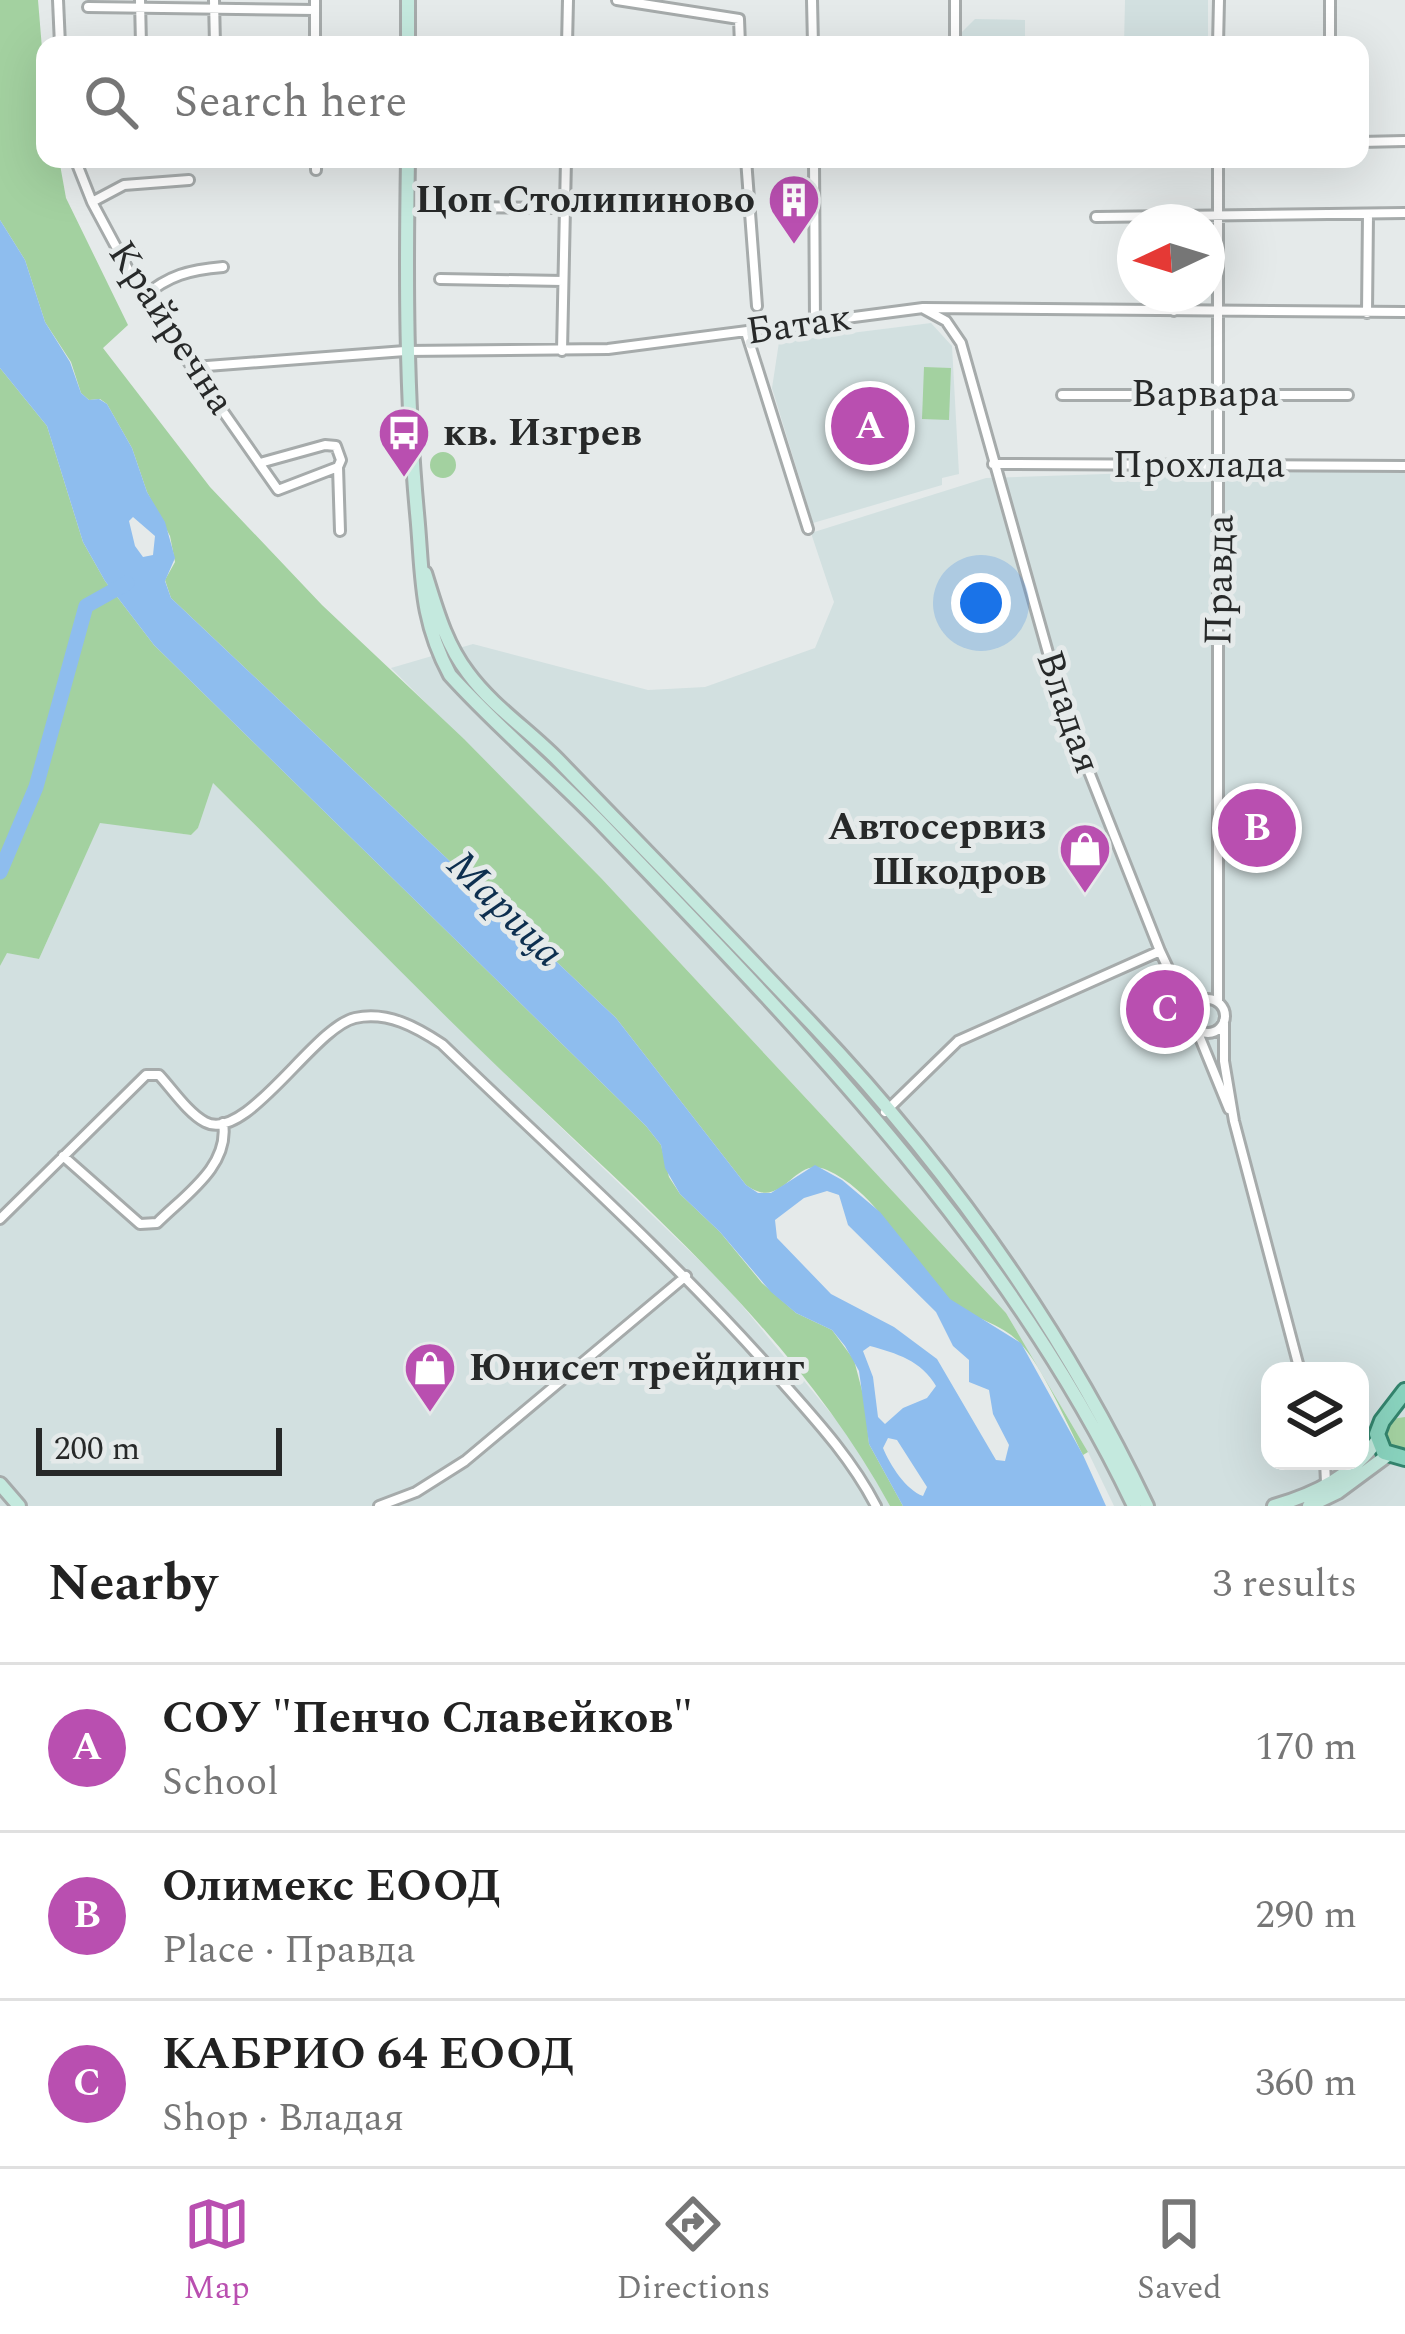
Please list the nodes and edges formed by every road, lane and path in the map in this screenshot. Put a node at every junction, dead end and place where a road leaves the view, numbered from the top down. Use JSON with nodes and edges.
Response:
{"nodes":[{"id":1,"x":58,"y":0,"type":"edge"},
{"id":2,"x":408,"y":0,"type":"edge"},
{"id":3,"x":568,"y":0,"type":"edge"},
{"id":4,"x":617,"y":0,"type":"edge"},
{"id":5,"x":812,"y":0,"type":"edge"},
{"id":6,"x":955,"y":0,"type":"edge"},
{"id":7,"x":1219,"y":0,"type":"edge"},
{"id":8,"x":1330,"y":0,"type":"edge"},
{"id":9,"x":140,"y":4,"type":"edge"},
{"id":10,"x":214,"y":4,"type":"edge"},
{"id":11,"x":315,"y":5,"type":"edge"},
{"id":12,"x":88,"y":8,"type":"dead end"},
{"id":13,"x":60,"y":36,"type":"edge"},
{"id":14,"x":141,"y":36,"type":"edge"},
{"id":15,"x":215,"y":36,"type":"edge"},
{"id":16,"x":315,"y":36,"type":"edge"},
{"id":17,"x":408,"y":36,"type":"edge"},
{"id":18,"x":567,"y":36,"type":"edge"},
{"id":19,"x":740,"y":36,"type":"edge"},
{"id":20,"x":813,"y":36,"type":"edge"},
{"id":21,"x":955,"y":36,"type":"edge"},
{"id":22,"x":1218,"y":36,"type":"edge"},
{"id":23,"x":1330,"y":36,"type":"edge"},
{"id":24,"x":1405,"y":141,"type":"edge"},
{"id":25,"x":1369,"y":142,"type":"edge"},
{"id":26,"x":79,"y":168,"type":"edge"},
{"id":27,"x":408,"y":168,"type":"edge"},
{"id":28,"x":566,"y":168,"type":"edge"},
{"id":29,"x":747,"y":168,"type":"edge"},
{"id":30,"x":814,"y":168,"type":"edge"},
{"id":31,"x":1218,"y":168,"type":"edge"},
{"id":32,"x":189,"y":180,"type":"dead end"},
{"id":33,"x":92,"y":202,"type":"junction"},
{"id":34,"x":1219,"y":204,"type":"edge"},
{"id":35,"x":446,"y":207,"type":"dead end"},
{"id":36,"x":564,"y":208,"type":"junction"},
{"id":37,"x":1405,"y":213,"type":"edge"},
{"id":38,"x":1368,"y":214,"type":"junction"},
{"id":39,"x":1225,"y":215,"type":"edge"},
{"id":40,"x":1096,"y":217,"type":"dead end"},
{"id":41,"x":1117,"y":218,"type":"edge"},
{"id":42,"x":223,"y":268,"type":"dead end"},
{"id":43,"x":440,"y":280,"type":"dead end"},
{"id":44,"x":563,"y":280,"type":"junction"},
{"id":45,"x":143,"y":297,"type":"junction"},
{"id":46,"x":758,"y":306,"type":"dead end"},
{"id":47,"x":922,"y":308,"type":"junction"},
{"id":48,"x":1117,"y":310,"type":"edge"},
{"id":49,"x":1225,"y":311,"type":"edge"},
{"id":50,"x":1217,"y":312,"type":"edge"},
{"id":51,"x":1367,"y":313,"type":"junction"},
{"id":52,"x":1405,"y":313,"type":"edge"},
{"id":53,"x":815,"y":323,"type":"junction"},
{"id":54,"x":746,"y":332,"type":"junction"},
{"id":55,"x":405,"y":351,"type":"junction"},
{"id":56,"x":562,"y":351,"type":"junction"},
{"id":57,"x":194,"y":367,"type":"junction"},
{"id":58,"x":1216,"y":392,"type":"junction"},
{"id":59,"x":1062,"y":395,"type":"dead end"},
{"id":60,"x":1348,"y":395,"type":"dead end"},
{"id":61,"x":260,"y":464,"type":"junction"},
{"id":62,"x":992,"y":464,"type":"junction"},
{"id":63,"x":1221,"y":466,"type":"junction"},
{"id":64,"x":1405,"y":466,"type":"edge"},
{"id":65,"x":338,"y":467,"type":"junction"},
{"id":66,"x":808,"y":529,"type":"dead end"},
{"id":67,"x":340,"y":531,"type":"dead end"},
{"id":68,"x":1160,"y":951,"type":"junction"},
{"id":69,"x":1176,"y":984,"type":"junction"},
{"id":70,"x":1202,"y":1000,"type":"junction"},
{"id":71,"x":1218,"y":1001,"type":"junction"},
{"id":72,"x":1191,"y":1017,"type":"junction"},
{"id":73,"x":1224,"y":1022,"type":"junction"},
{"id":74,"x":1196,"y":1028,"type":"junction"},
{"id":75,"x":882,"y":1114,"type":"junction"},
{"id":76,"x":1234,"y":1121,"type":"junction"},
{"id":77,"x":224,"y":1123,"type":"junction"},
{"id":78,"x":63,"y":1156,"type":"junction"},
{"id":79,"x":0,"y":1220,"type":"edge"},
{"id":80,"x":686,"y":1276,"type":"junction"},
{"id":81,"x":1298,"y":1362,"type":"edge"},
{"id":82,"x":1405,"y":1391,"type":"edge"},
{"id":83,"x":1397,"y":1412,"type":"edge"},
{"id":84,"x":1378,"y":1439,"type":"junction"},
{"id":85,"x":1369,"y":1449,"type":"edge"},
{"id":86,"x":1388,"y":1454,"type":"junction"},
{"id":87,"x":1405,"y":1458,"type":"edge"},
{"id":88,"x":1327,"y":1470,"type":"edge"},
{"id":89,"x":1350,"y":1470,"type":"edge"},
{"id":90,"x":0,"y":1484,"type":"edge"},
{"id":91,"x":1325,"y":1486,"type":"junction"},
{"id":92,"x":19,"y":1506,"type":"edge"},
{"id":93,"x":379,"y":1506,"type":"edge"},
{"id":94,"x":876,"y":1506,"type":"edge"},
{"id":95,"x":1134,"y":1506,"type":"edge"},
{"id":96,"x":1147,"y":1506,"type":"edge"},
{"id":97,"x":1274,"y":1506,"type":"edge"},
{"id":98,"x":1309,"y":1506,"type":"edge"}],
"edges":[{"from":1,"to":13,"type":"street"},
{"from":2,"to":17,"type":"street"},
{"from":3,"to":18,"type":"street"},
{"from":4,"to":19,"type":"street"},
{"from":5,"to":20,"type":"street"},
{"from":6,"to":21,"type":"street"},
{"from":7,"to":22,"type":"street"},
{"from":8,"to":23,"type":"street"},
{"from":9,"to":10,"type":"street"},
{"from":9,"to":12,"type":"street"},
{"from":9,"to":14,"type":"street"},
{"from":10,"to":11,"type":"street"},
{"from":10,"to":15,"type":"street"},
{"from":11,"to":16,"type":"street"},
{"from":24,"to":25,"type":"street"},
{"from":26,"to":33,"type":"street","name":"Крайречна"},
{"from":27,"to":55,"type":"street"},
{"from":28,"to":36,"type":"street"},
{"from":29,"to":46,"type":"street"},
{"from":30,"to":53,"type":"street"},
{"from":31,"to":34,"type":"street","name":"Правда"},
{"from":32,"to":33,"type":"street"},
{"from":33,"to":45,"type":"street","name":"Крайречна"},
{"from":35,"to":36,"type":"street"},
{"from":36,"to":44,"type":"street"},
{"from":37,"to":38,"type":"street"},
{"from":38,"to":39,"type":"street"},
{"from":38,"to":51,"type":"street"},
{"from":40,"to":41,"type":"street"},
{"from":42,"to":45,"type":"street"},
{"from":43,"to":44,"type":"street"},
{"from":44,"to":56,"type":"street"},
{"from":45,"to":57,"type":"street","name":"Крайречна"},
{"from":47,"to":48,"type":"street","name":"Батак"},
{"from":47,"to":53,"type":"street","name":"Батак"},
{"from":47,"to":62,"type":"street","name":"Владая"},
{"from":49,"to":51,"type":"street","name":"Батак"},
{"from":50,"to":58,"type":"street","name":"Правда"},
{"from":51,"to":52,"type":"street","name":"Батак"},
{"from":53,"to":54,"type":"street","name":"Батак"},
{"from":54,"to":56,"type":"street","name":"Батак"},
{"from":54,"to":66,"type":"street"},
{"from":55,"to":56,"type":"street","name":"Батак"},
{"from":55,"to":57,"type":"street","name":"Батак"},
{"from":55,"to":75,"type":"street"},
{"from":57,"to":61,"type":"street","name":"Крайречна"},
{"from":58,"to":59,"type":"street","name":"Варвара"},
{"from":58,"to":60,"type":"street","name":"Варвара"},
{"from":58,"to":63,"type":"street","name":"Правда"},
{"from":61,"to":65,"type":"street","name":"Крайречна"},
{"from":61,"to":65,"type":"street"},
{"from":62,"to":63,"type":"street","name":"Прохлада"},
{"from":62,"to":68,"type":"street","name":"Владая"},
{"from":63,"to":64,"type":"street","name":"Прохлада"},
{"from":63,"to":71,"type":"street","name":"Правда"},
{"from":65,"to":67,"type":"street"},
{"from":68,"to":69,"type":"street","name":"Владая"},
{"from":68,"to":75,"type":"street"},
{"from":69,"to":70,"type":"street"},
{"from":69,"to":72,"type":"street","name":"Владая"},
{"from":70,"to":71,"type":"street"},
{"from":70,"to":72,"type":"street"},
{"from":71,"to":73,"type":"street","name":"Владая"},
{"from":72,"to":74,"type":"street","name":"Владая"},
{"from":73,"to":74,"type":"street"},
{"from":73,"to":76,"type":"street","name":"Владая"},
{"from":74,"to":76,"type":"street","name":"Владая"},
{"from":75,"to":95,"type":"street"},
{"from":75,"to":96,"type":"street"},
{"from":76,"to":81,"type":"street","name":"Владая"},
{"from":77,"to":78,"type":"street"},
{"from":77,"to":78,"type":"street"},
{"from":77,"to":80,"type":"street"},
{"from":78,"to":79,"type":"street"},
{"from":80,"to":93,"type":"street"},
{"from":80,"to":94,"type":"street"},
{"from":82,"to":83,"type":"main road"},
{"from":83,"to":84,"type":"main road"},
{"from":84,"to":85,"type":"street"},
{"from":84,"to":86,"type":"main road"},
{"from":86,"to":87,"type":"main road"},
{"from":86,"to":98,"type":"street"},
{"from":88,"to":91,"type":"street"},
{"from":89,"to":91,"type":"street"},
{"from":90,"to":92,"type":"street"},
{"from":91,"to":97,"type":"street"}]}
